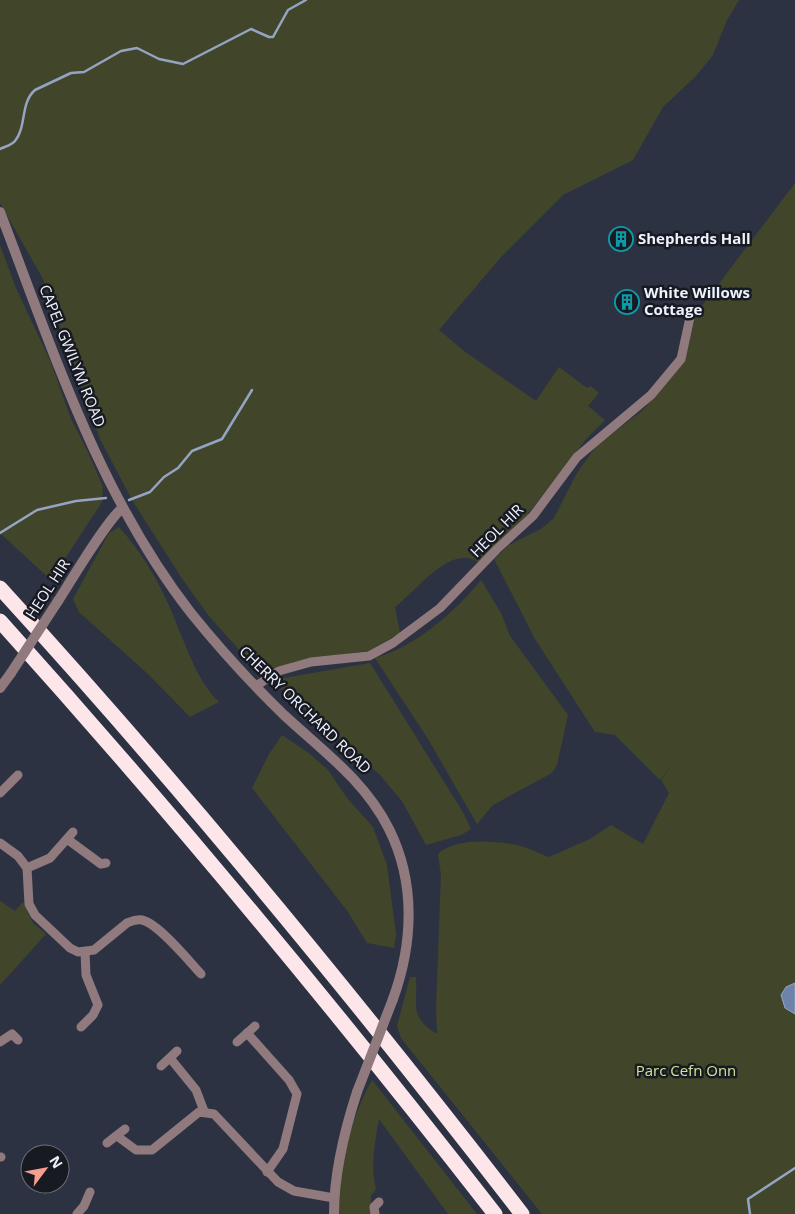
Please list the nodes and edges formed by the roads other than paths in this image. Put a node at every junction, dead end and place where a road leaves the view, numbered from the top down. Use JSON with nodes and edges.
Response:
{"nodes":[{"id":1,"x":0,"y":212,"type":"edge"},
{"id":2,"x":691,"y":313,"type":"dead end"},
{"id":3,"x":123,"y":508,"type":"junction"},
{"id":4,"x":0,"y":588,"type":"edge"},
{"id":5,"x":0,"y":621,"type":"edge"},
{"id":6,"x":256,"y":686,"type":"junction"},
{"id":7,"x":0,"y":688,"type":"edge"},
{"id":8,"x":18,"y":775,"type":"dead end"},
{"id":9,"x":0,"y":793,"type":"edge"},
{"id":10,"x":0,"y":843,"type":"edge"},
{"id":11,"x":106,"y":863,"type":"dead end"},
{"id":12,"x":27,"y":868,"type":"junction"},
{"id":13,"x":85,"y":952,"type":"junction"},
{"id":14,"x":201,"y":974,"type":"dead end"},
{"id":15,"x":255,"y":1026,"type":"dead end"},
{"id":16,"x":81,"y":1027,"type":"dead end"},
{"id":17,"x":247,"y":1033,"type":"junction"},
{"id":18,"x":18,"y":1040,"type":"dead end"},
{"id":19,"x":0,"y":1042,"type":"edge"},
{"id":20,"x":237,"y":1042,"type":"dead end"},
{"id":21,"x":178,"y":1051,"type":"dead end"},
{"id":22,"x":170,"y":1058,"type":"junction"},
{"id":23,"x":161,"y":1066,"type":"dead end"},
{"id":24,"x":204,"y":1111,"type":"junction"},
{"id":25,"x":125,"y":1129,"type":"dead end"},
{"id":26,"x":117,"y":1136,"type":"junction"},
{"id":27,"x":107,"y":1143,"type":"dead end"},
{"id":28,"x":267,"y":1172,"type":"junction"},
{"id":29,"x":90,"y":1192,"type":"dead end"},
{"id":30,"x":334,"y":1198,"type":"junction"},
{"id":31,"x":379,"y":1202,"type":"dead end"},
{"id":32,"x":80,"y":1213,"type":"edge"},
{"id":33,"x":334,"y":1214,"type":"edge"},
{"id":34,"x":375,"y":1214,"type":"edge"},
{"id":35,"x":495,"y":1214,"type":"edge"},
{"id":36,"x":522,"y":1214,"type":"edge"}],
"edges":[{"from":1,"to":3,"type":"street","name":"CAPEL GWILYM ROAD"},
{"from":2,"to":6,"type":"street","name":"HEOL HIR"},
{"from":3,"to":6,"type":"street","name":"CHERRY ORCHARD ROAD"},
{"from":3,"to":7,"type":"street","name":"HEOL HIR","bridge":true},
{"from":4,"to":36,"type":"highway"},
{"from":5,"to":35,"type":"highway"},
{"from":6,"to":30,"type":"street","name":"CHERRY ORCHARD ROAD","bridge":true},
{"from":8,"to":9,"type":"street"},
{"from":10,"to":12,"type":"street"},
{"from":11,"to":12,"type":"street"},
{"from":12,"to":13,"type":"street"},
{"from":13,"to":14,"type":"street"},
{"from":13,"to":16,"type":"street"},
{"from":15,"to":17,"type":"street"},
{"from":17,"to":20,"type":"street"},
{"from":17,"to":28,"type":"street"},
{"from":18,"to":19,"type":"street"},
{"from":21,"to":22,"type":"street"},
{"from":22,"to":23,"type":"street"},
{"from":22,"to":24,"type":"street"},
{"from":24,"to":26,"type":"street"},
{"from":24,"to":28,"type":"street"},
{"from":25,"to":26,"type":"street"},
{"from":26,"to":27,"type":"street"},
{"from":28,"to":30,"type":"street"},
{"from":29,"to":32,"type":"street"},
{"from":30,"to":33,"type":"street","name":"CHERRY ORCHARD ROAD"},
{"from":31,"to":34,"type":"street"}]}
